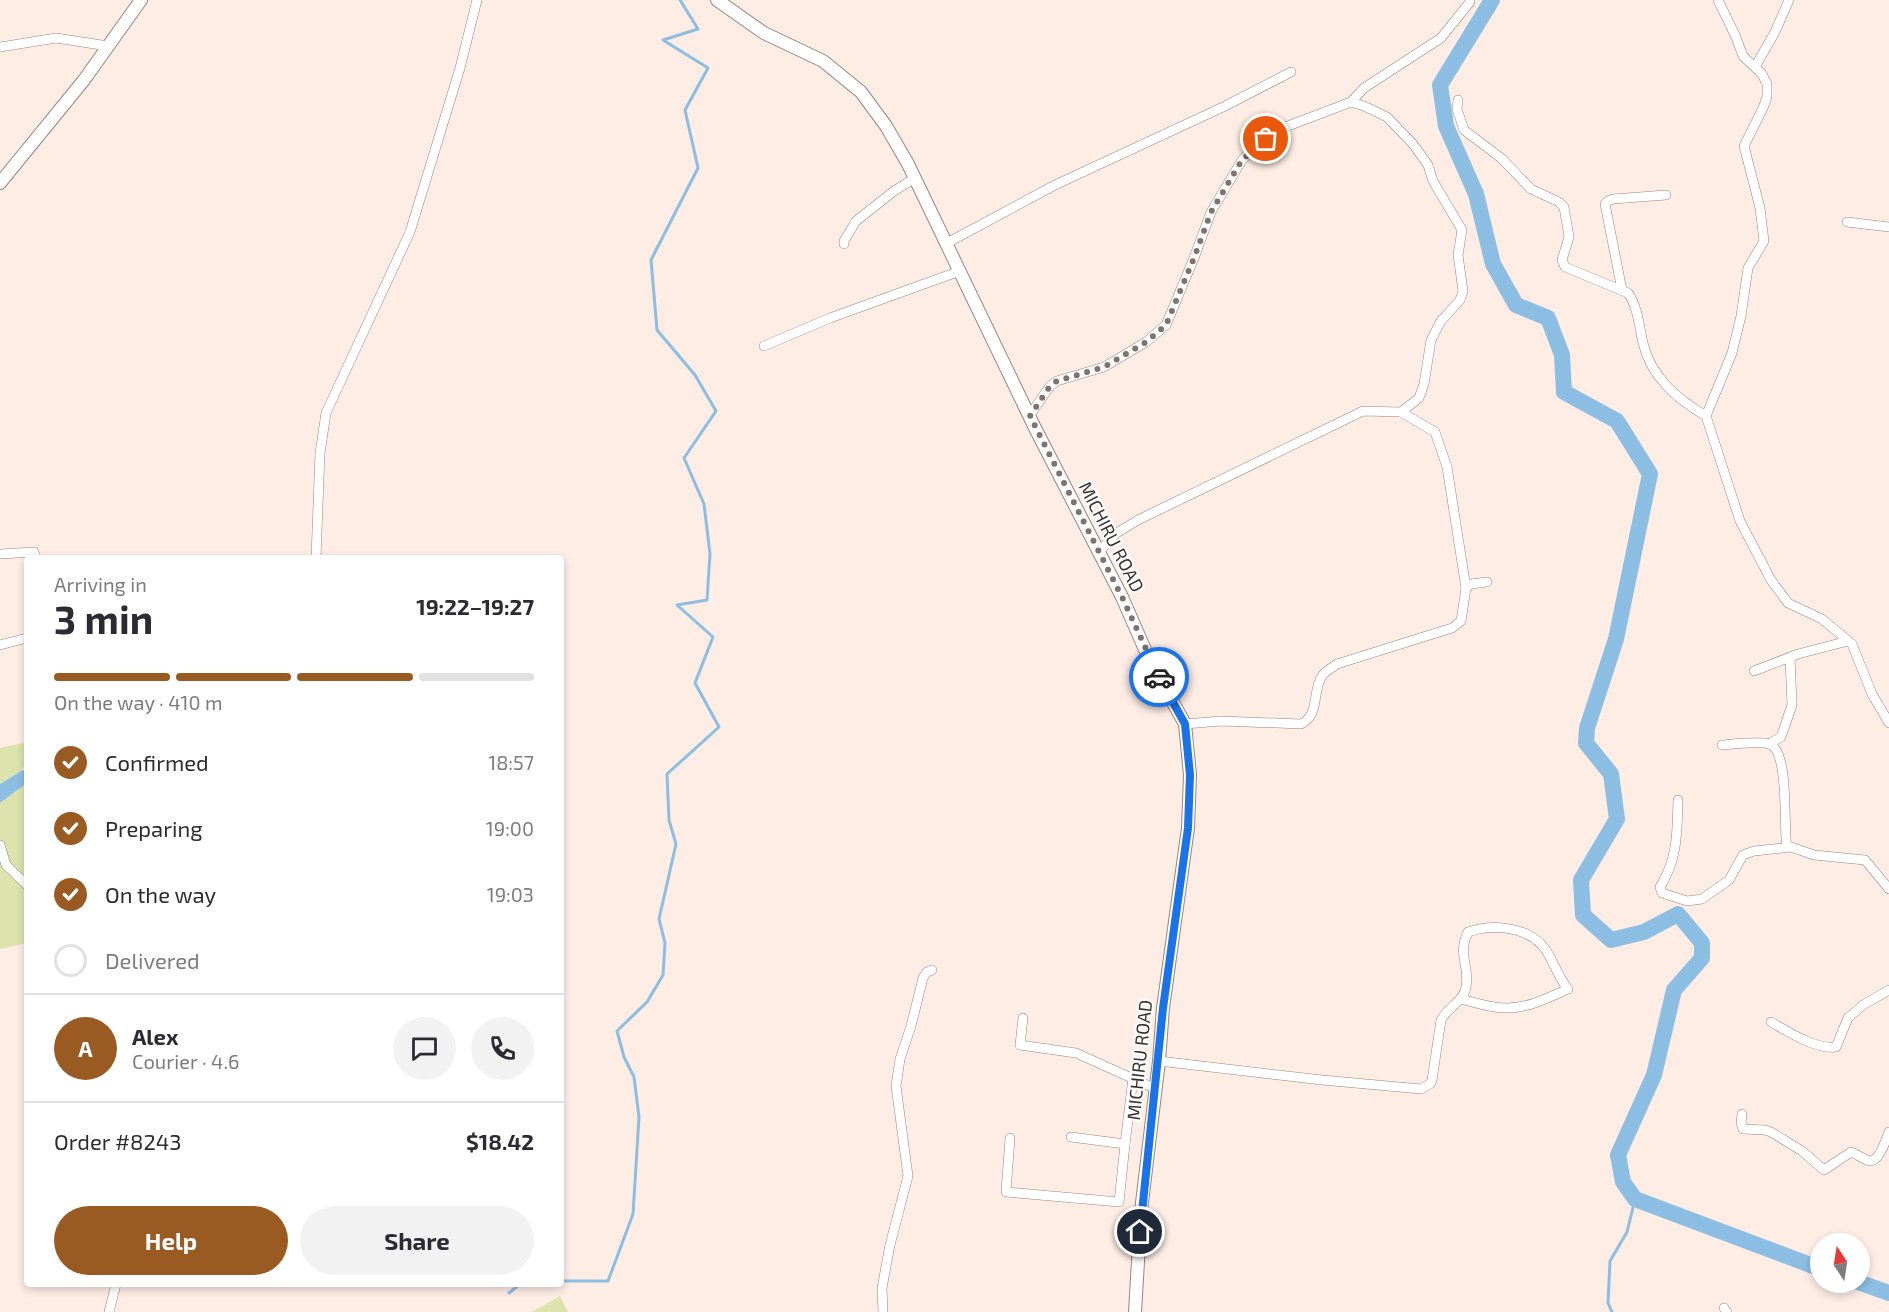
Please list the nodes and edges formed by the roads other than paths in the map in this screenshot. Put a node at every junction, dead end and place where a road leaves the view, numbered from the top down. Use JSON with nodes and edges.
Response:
{"nodes":[{"id":1,"x":141,"y":0,"type":"edge"},
{"id":2,"x":477,"y":0,"type":"edge"},
{"id":3,"x":717,"y":0,"type":"edge"},
{"id":4,"x":1718,"y":0,"type":"edge"},
{"id":5,"x":1789,"y":0,"type":"edge"},
{"id":6,"x":1470,"y":2,"type":"dead end"},
{"id":7,"x":108,"y":46,"type":"junction"},
{"id":8,"x":0,"y":47,"type":"edge"},
{"id":9,"x":1755,"y":67,"type":"junction"},
{"id":10,"x":1291,"y":72,"type":"dead end"},
{"id":11,"x":1458,"y":100,"type":"dead end"},
{"id":12,"x":1351,"y":102,"type":"junction"},
{"id":13,"x":915,"y":178,"type":"junction"},
{"id":14,"x":0,"y":183,"type":"edge"},
{"id":15,"x":1666,"y":195,"type":"dead end"},
{"id":16,"x":1847,"y":222,"type":"dead end"},
{"id":17,"x":1889,"y":227,"type":"edge"},
{"id":18,"x":947,"y":243,"type":"junction"},
{"id":19,"x":844,"y":244,"type":"dead end"},
{"id":20,"x":960,"y":271,"type":"junction"},
{"id":21,"x":1622,"y":290,"type":"junction"},
{"id":22,"x":764,"y":346,"type":"dead end"},
{"id":23,"x":1401,"y":412,"type":"junction"},
{"id":24,"x":1030,"y":416,"type":"junction"},
{"id":25,"x":1706,"y":416,"type":"junction"},
{"id":26,"x":1099,"y":552,"type":"junction"},
{"id":27,"x":0,"y":555,"type":"edge"},
{"id":28,"x":35,"y":555,"type":"edge"},
{"id":29,"x":316,"y":555,"type":"edge"},
{"id":30,"x":1488,"y":582,"type":"dead end"},
{"id":31,"x":1466,"y":588,"type":"junction"},
{"id":32,"x":24,"y":639,"type":"edge"},
{"id":33,"x":1848,"y":641,"type":"junction"},
{"id":34,"x":0,"y":645,"type":"edge"},
{"id":35,"x":1790,"y":657,"type":"junction"},
{"id":36,"x":1754,"y":671,"type":"dead end"},
{"id":37,"x":1889,"y":723,"type":"edge"},
{"id":38,"x":1185,"y":724,"type":"junction"},
{"id":39,"x":1769,"y":744,"type":"junction"},
{"id":40,"x":1722,"y":745,"type":"dead end"},
{"id":41,"x":1678,"y":800,"type":"dead end"},
{"id":42,"x":0,"y":844,"type":"edge"},
{"id":43,"x":1787,"y":847,"type":"junction"},
{"id":44,"x":24,"y":882,"type":"edge"},
{"id":45,"x":1889,"y":889,"type":"edge"},
{"id":46,"x":932,"y":970,"type":"dead end"},
{"id":47,"x":1889,"y":990,"type":"edge"},
{"id":48,"x":1460,"y":999,"type":"junction"},
{"id":49,"x":1023,"y":1018,"type":"dead end"},
{"id":50,"x":1771,"y":1022,"type":"dead end"},
{"id":51,"x":1159,"y":1061,"type":"junction"},
{"id":52,"x":1133,"y":1078,"type":"junction"},
{"id":53,"x":1156,"y":1089,"type":"junction"},
{"id":54,"x":1742,"y":1114,"type":"dead end"},
{"id":55,"x":1889,"y":1132,"type":"edge"},
{"id":56,"x":1071,"y":1137,"type":"dead end"},
{"id":57,"x":1010,"y":1138,"type":"dead end"},
{"id":58,"x":1125,"y":1144,"type":"junction"},
{"id":59,"x":115,"y":1287,"type":"edge"},
{"id":60,"x":109,"y":1312,"type":"edge"},
{"id":61,"x":883,"y":1312,"type":"edge"},
{"id":62,"x":1135,"y":1312,"type":"edge"}],
"edges":[{"from":1,"to":7,"type":"street"},
{"from":2,"to":29,"type":"street"},
{"from":3,"to":13,"type":"street","name":"MICHIRU ROAD"},
{"from":4,"to":9,"type":"street"},
{"from":5,"to":9,"type":"street"},
{"from":6,"to":12,"type":"street"},
{"from":7,"to":8,"type":"street"},
{"from":7,"to":14,"type":"street"},
{"from":9,"to":25,"type":"street"},
{"from":10,"to":18,"type":"street"},
{"from":11,"to":21,"type":"street"},
{"from":12,"to":23,"type":"street"},
{"from":12,"to":24,"type":"street"},
{"from":13,"to":18,"type":"street","name":"MICHIRU ROAD"},
{"from":13,"to":19,"type":"street"},
{"from":15,"to":21,"type":"street"},
{"from":16,"to":17,"type":"street"},
{"from":18,"to":20,"type":"street","name":"MICHIRU ROAD"},
{"from":20,"to":22,"type":"street"},
{"from":20,"to":24,"type":"street","name":"MICHIRU ROAD"},
{"from":21,"to":25,"type":"street"},
{"from":23,"to":26,"type":"street"},
{"from":23,"to":31,"type":"street"},
{"from":24,"to":26,"type":"street","name":"MICHIRU ROAD"},
{"from":25,"to":33,"type":"street"},
{"from":26,"to":38,"type":"street","name":"MICHIRU ROAD"},
{"from":27,"to":28,"type":"street"},
{"from":30,"to":31,"type":"street"},
{"from":31,"to":38,"type":"street"},
{"from":32,"to":34,"type":"street"},
{"from":33,"to":35,"type":"street"},
{"from":33,"to":37,"type":"street"},
{"from":35,"to":36,"type":"street"},
{"from":35,"to":39,"type":"street"},
{"from":38,"to":51,"type":"street","name":"MICHIRU ROAD"},
{"from":39,"to":40,"type":"street"},
{"from":39,"to":43,"type":"street"},
{"from":41,"to":43,"type":"street"},
{"from":42,"to":44,"type":"street"},
{"from":43,"to":45,"type":"street"},
{"from":46,"to":61,"type":"street"},
{"from":47,"to":50,"type":"street"},
{"from":48,"to":48,"type":"street"},
{"from":48,"to":51,"type":"street"},
{"from":49,"to":52,"type":"street"},
{"from":51,"to":53,"type":"street","name":"MICHIRU ROAD"},
{"from":52,"to":53,"type":"street"},
{"from":52,"to":58,"type":"street"},
{"from":53,"to":62,"type":"street","name":"MICHIRU ROAD"},
{"from":54,"to":55,"type":"street"},
{"from":56,"to":58,"type":"street"},
{"from":57,"to":58,"type":"street"},
{"from":59,"to":60,"type":"street"}]}
